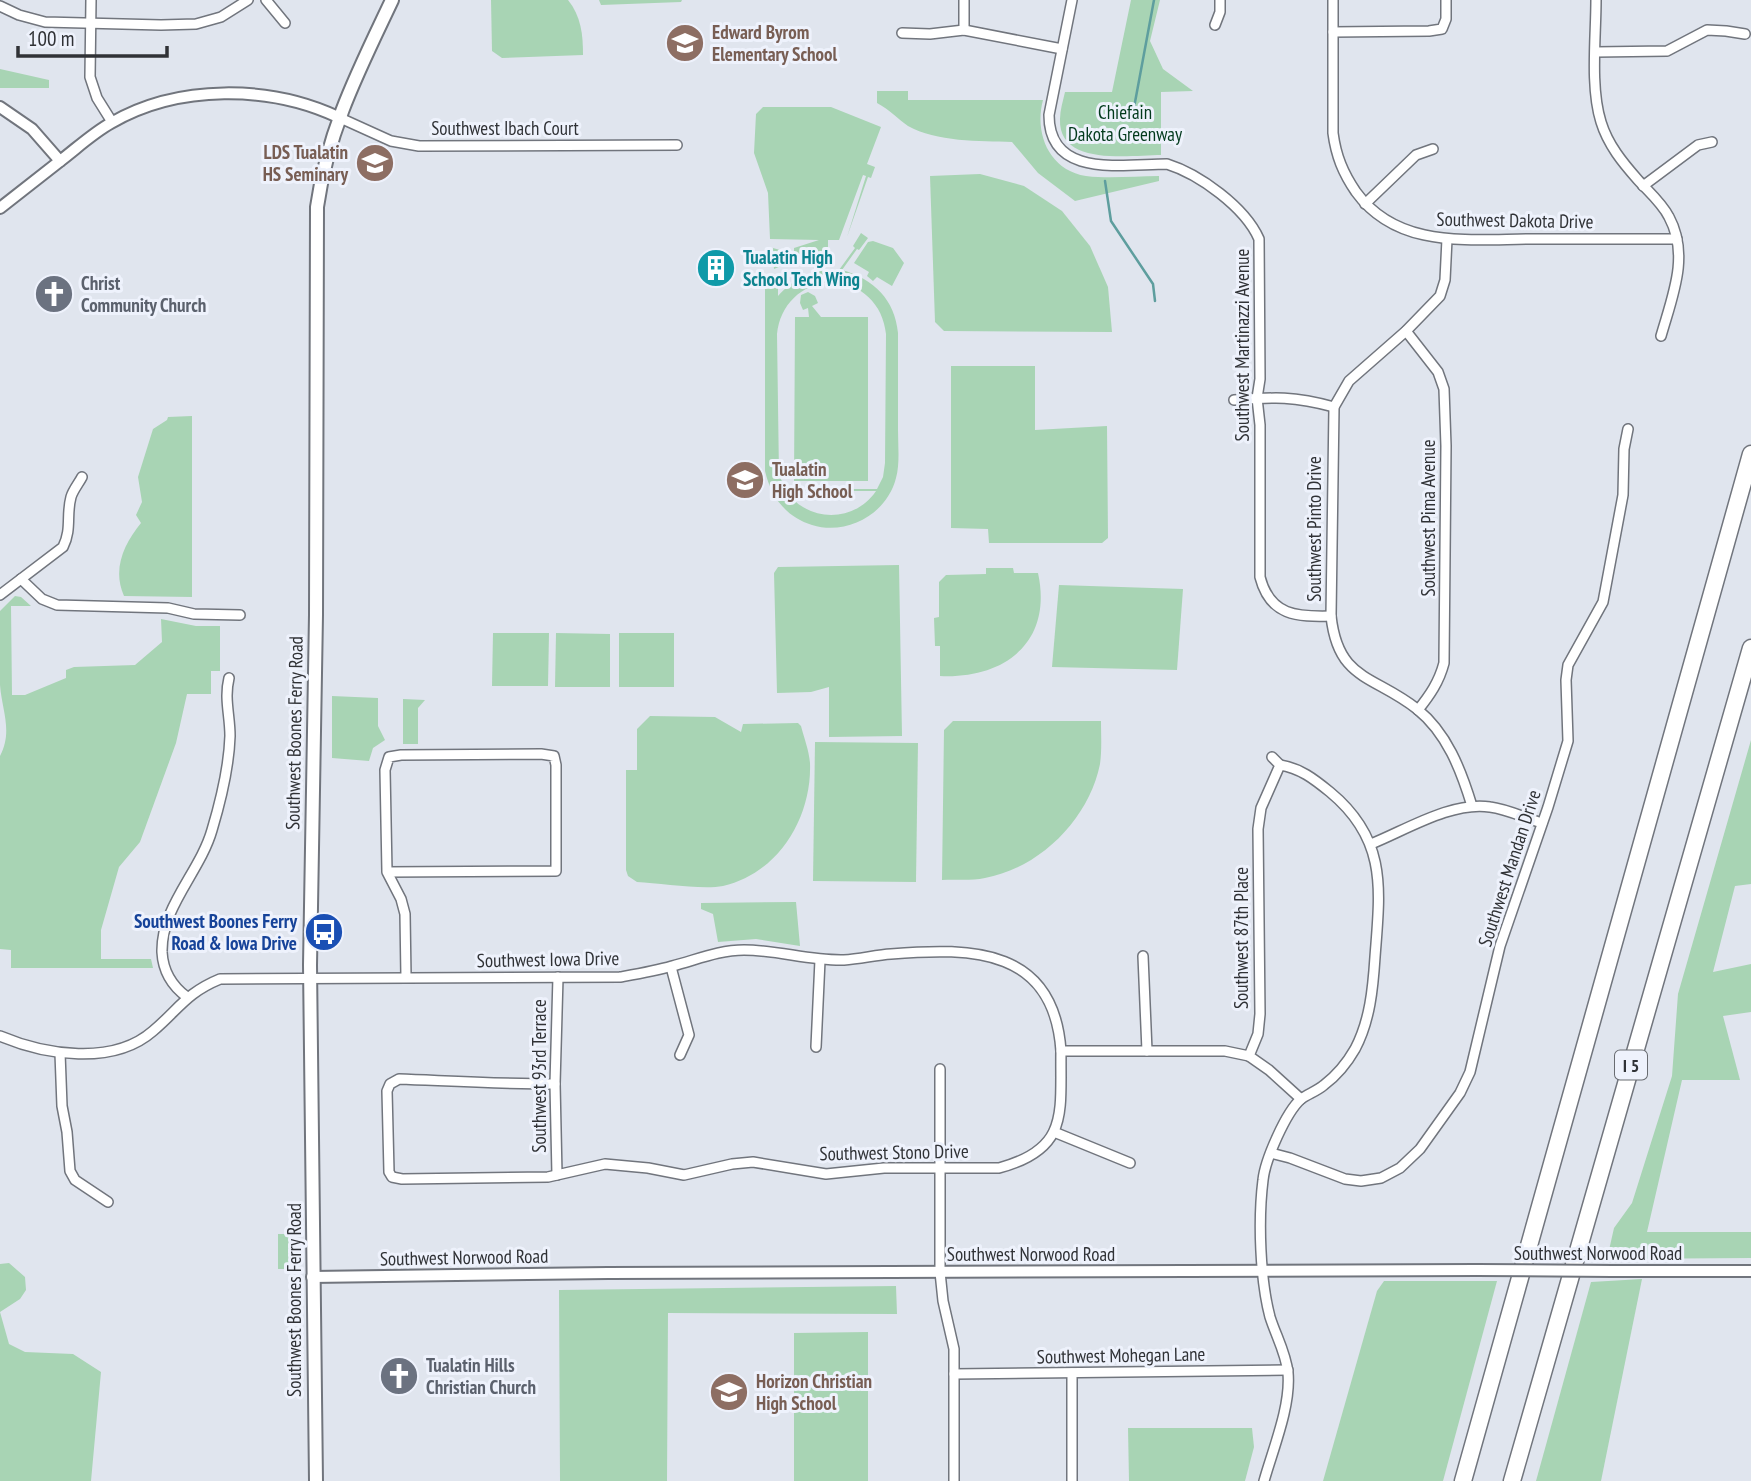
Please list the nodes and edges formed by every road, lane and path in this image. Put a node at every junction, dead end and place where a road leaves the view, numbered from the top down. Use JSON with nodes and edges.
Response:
{"nodes":[{"id":1,"x":91,"y":0,"type":"edge"},
{"id":2,"x":248,"y":0,"type":"edge"},
{"id":3,"x":265,"y":0,"type":"edge"},
{"id":4,"x":392,"y":0,"type":"edge"},
{"id":5,"x":964,"y":0,"type":"edge"},
{"id":6,"x":1072,"y":0,"type":"edge"},
{"id":7,"x":1220,"y":0,"type":"edge"},
{"id":8,"x":1333,"y":0,"type":"edge"},
{"id":9,"x":1446,"y":0,"type":"edge"},
{"id":10,"x":1596,"y":0,"type":"edge"},
{"id":11,"x":0,"y":6,"type":"edge"},
{"id":12,"x":285,"y":23,"type":"dead end"},
{"id":13,"x":89,"y":24,"type":"junction"},
{"id":14,"x":1215,"y":25,"type":"dead end"},
{"id":15,"x":964,"y":30,"type":"junction"},
{"id":16,"x":1333,"y":32,"type":"junction"},
{"id":17,"x":902,"y":33,"type":"dead end"},
{"id":18,"x":1745,"y":34,"type":"dead end"},
{"id":19,"x":1062,"y":49,"type":"junction"},
{"id":20,"x":1596,"y":52,"type":"junction"},
{"id":21,"x":0,"y":107,"type":"edge"},
{"id":22,"x":338,"y":117,"type":"junction"},
{"id":23,"x":112,"y":122,"type":"junction"},
{"id":24,"x":1712,"y":142,"type":"dead end"},
{"id":25,"x":677,"y":145,"type":"dead end"},
{"id":26,"x":1433,"y":149,"type":"dead end"},
{"id":27,"x":60,"y":161,"type":"junction"},
{"id":28,"x":1643,"y":186,"type":"junction"},
{"id":29,"x":1365,"y":204,"type":"junction"},
{"id":30,"x":0,"y":208,"type":"edge"},
{"id":31,"x":1447,"y":239,"type":"junction"},
{"id":32,"x":1677,"y":239,"type":"junction"},
{"id":33,"x":1406,"y":331,"type":"junction"},
{"id":34,"x":1661,"y":336,"type":"dead end"},
{"id":35,"x":1257,"y":398,"type":"junction"},
{"id":36,"x":1234,"y":400,"type":"dead end"},
{"id":37,"x":1334,"y":407,"type":"junction"},
{"id":38,"x":1628,"y":429,"type":"dead end"},
{"id":39,"x":1751,"y":454,"type":"edge"},
{"id":40,"x":82,"y":477,"type":"dead end"},
{"id":41,"x":21,"y":579,"type":"junction"},
{"id":42,"x":0,"y":595,"type":"edge"},
{"id":43,"x":240,"y":615,"type":"dead end"},
{"id":44,"x":1331,"y":616,"type":"junction"},
{"id":45,"x":1751,"y":648,"type":"edge"},
{"id":46,"x":229,"y":678,"type":"dead end"},
{"id":47,"x":1418,"y":710,"type":"junction"},
{"id":48,"x":1272,"y":757,"type":"dead end"},
{"id":49,"x":1280,"y":765,"type":"junction"},
{"id":50,"x":1472,"y":806,"type":"junction"},
{"id":51,"x":1542,"y":823,"type":"junction"},
{"id":52,"x":1371,"y":844,"type":"junction"},
{"id":53,"x":387,"y":872,"type":"junction"},
{"id":54,"x":1143,"y":956,"type":"dead end"},
{"id":55,"x":820,"y":960,"type":"junction"},
{"id":56,"x":671,"y":967,"type":"junction"},
{"id":57,"x":406,"y":977,"type":"junction"},
{"id":58,"x":558,"y":977,"type":"junction"},
{"id":59,"x":310,"y":978,"type":"junction"},
{"id":60,"x":187,"y":997,"type":"junction"},
{"id":61,"x":0,"y":1036,"type":"edge"},
{"id":62,"x":816,"y":1047,"type":"dead end"},
{"id":63,"x":1061,"y":1051,"type":"junction"},
{"id":64,"x":1147,"y":1051,"type":"junction"},
{"id":65,"x":60,"y":1053,"type":"junction"},
{"id":66,"x":680,"y":1055,"type":"dead end"},
{"id":67,"x":1249,"y":1056,"type":"junction"},
{"id":68,"x":940,"y":1069,"type":"dead end"},
{"id":69,"x":555,"y":1084,"type":"junction"},
{"id":70,"x":1301,"y":1099,"type":"junction"},
{"id":71,"x":1054,"y":1132,"type":"junction"},
{"id":72,"x":1271,"y":1153,"type":"junction"},
{"id":73,"x":1130,"y":1163,"type":"dead end"},
{"id":74,"x":939,"y":1167,"type":"junction"},
{"id":75,"x":557,"y":1175,"type":"junction"},
{"id":76,"x":108,"y":1202,"type":"dead end"},
{"id":77,"x":1751,"y":1270,"type":"edge"},
{"id":78,"x":940,"y":1272,"type":"junction"},
{"id":79,"x":1263,"y":1272,"type":"junction"},
{"id":80,"x":312,"y":1277,"type":"junction"},
{"id":81,"x":1288,"y":1370,"type":"junction"},
{"id":82,"x":1072,"y":1373,"type":"junction"},
{"id":83,"x":954,"y":1374,"type":"junction"},
{"id":84,"x":316,"y":1481,"type":"edge"},
{"id":85,"x":954,"y":1481,"type":"edge"},
{"id":86,"x":1072,"y":1481,"type":"edge"},
{"id":87,"x":1264,"y":1481,"type":"edge"},
{"id":88,"x":1463,"y":1481,"type":"edge"},
{"id":89,"x":1512,"y":1481,"type":"edge"}],
"edges":[{"from":1,"to":13,"type":"street"},
{"from":2,"to":13,"type":"street"},
{"from":3,"to":12,"type":"street"},
{"from":4,"to":22,"type":"main road","name":"Southwest Boones Ferry Road"},
{"from":5,"to":15,"type":"street"},
{"from":6,"to":19,"type":"street","name":"Southwest Martinazzi Avenue"},
{"from":7,"to":14,"type":"street"},
{"from":8,"to":16,"type":"street","name":"Southwest Dakota Drive"},
{"from":9,"to":16,"type":"street"},
{"from":10,"to":20,"type":"street"},
{"from":11,"to":13,"type":"street"},
{"from":13,"to":23,"type":"street"},
{"from":15,"to":17,"type":"street"},
{"from":15,"to":19,"type":"street"},
{"from":16,"to":29,"type":"street","name":"Southwest Dakota Drive"},
{"from":18,"to":20,"type":"street"},
{"from":19,"to":35,"type":"street","name":"Southwest Martinazzi Avenue"},
{"from":20,"to":28,"type":"street"},
{"from":21,"to":27,"type":"street"},
{"from":22,"to":23,"type":"street"},
{"from":22,"to":25,"type":"street","name":"Southwest Ibach Court"},
{"from":22,"to":59,"type":"main road","name":"Southwest Boones Ferry Road"},
{"from":23,"to":27,"type":"street"},
{"from":24,"to":28,"type":"street"},
{"from":26,"to":29,"type":"street"},
{"from":27,"to":30,"type":"street"},
{"from":28,"to":32,"type":"street"},
{"from":29,"to":31,"type":"street","name":"Southwest Dakota Drive"},
{"from":31,"to":32,"type":"street","name":"Southwest Dakota Drive"},
{"from":31,"to":33,"type":"street"},
{"from":32,"to":34,"type":"street"},
{"from":33,"to":37,"type":"street"},
{"from":33,"to":47,"type":"street","name":"Southwest Pima Avenue"},
{"from":35,"to":36,"type":"street"},
{"from":35,"to":37,"type":"street"},
{"from":35,"to":44,"type":"street","name":"Southwest Martinazzi Avenue"},
{"from":37,"to":44,"type":"street","name":"Southwest Pinto Drive"},
{"from":38,"to":51,"type":"street","name":"Southwest Mandan Drive"},
{"from":39,"to":88,"type":"highway"},
{"from":40,"to":41,"type":"street"},
{"from":41,"to":42,"type":"street"},
{"from":41,"to":43,"type":"street"},
{"from":44,"to":47,"type":"street","name":"Southwest Pinto Drive"},
{"from":45,"to":89,"type":"highway","number":"I 5"},
{"from":46,"to":60,"type":"street"},
{"from":47,"to":50,"type":"street","name":"Southwest Pinto Drive"},
{"from":48,"to":49,"type":"street"},
{"from":49,"to":52,"type":"street"},
{"from":49,"to":67,"type":"street","name":"Southwest 87th Place"},
{"from":50,"to":51,"type":"street"},
{"from":50,"to":52,"type":"street"},
{"from":51,"to":72,"type":"street","name":"Southwest Mandan Drive"},
{"from":52,"to":70,"type":"street"},
{"from":53,"to":53,"type":"street"},
{"from":53,"to":57,"type":"street"},
{"from":54,"to":64,"type":"street"},
{"from":55,"to":56,"type":"street","name":"Southwest Iowa Drive"},
{"from":55,"to":62,"type":"street"},
{"from":55,"to":63,"type":"street","name":"Southwest Iowa Drive"},
{"from":56,"to":58,"type":"street","name":"Southwest Iowa Drive"},
{"from":56,"to":66,"type":"street"},
{"from":57,"to":58,"type":"street","name":"Southwest Iowa Drive"},
{"from":57,"to":59,"type":"street","name":"Southwest Iowa Drive"},
{"from":58,"to":69,"type":"street","name":"Southwest 93rd Terrace"},
{"from":59,"to":60,"type":"street","name":"Southwest Iowa Drive"},
{"from":59,"to":80,"type":"main road","name":"Southwest Boones Ferry Road"},
{"from":60,"to":65,"type":"street","name":"Southwest Iowa Drive"},
{"from":61,"to":65,"type":"street","name":"Southwest Iowa Drive"},
{"from":63,"to":64,"type":"street"},
{"from":63,"to":71,"type":"street"},
{"from":64,"to":67,"type":"street"},
{"from":65,"to":76,"type":"street"},
{"from":67,"to":70,"type":"street"},
{"from":68,"to":74,"type":"street"},
{"from":69,"to":75,"type":"street","name":"Southwest 93rd Terrace"},
{"from":69,"to":75,"type":"street","name":"Southwest Stono Drive"},
{"from":70,"to":72,"type":"street"},
{"from":71,"to":73,"type":"street"},
{"from":71,"to":74,"type":"street","name":"Southwest Stono Drive"},
{"from":72,"to":79,"type":"street"},
{"from":74,"to":75,"type":"street","name":"Southwest Stono Drive"},
{"from":74,"to":78,"type":"street"},
{"from":77,"to":79,"type":"street","name":"Southwest Norwood Road","bridge":true},
{"from":78,"to":79,"type":"street","name":"Southwest Norwood Road"},
{"from":78,"to":80,"type":"street","name":"Southwest Norwood Road"},
{"from":78,"to":83,"type":"street"},
{"from":79,"to":81,"type":"street"},
{"from":80,"to":84,"type":"main road","name":"Southwest Boones Ferry Road"},
{"from":81,"to":82,"type":"street","name":"Southwest Mohegan Lane"},
{"from":81,"to":87,"type":"street"},
{"from":82,"to":83,"type":"street","name":"Southwest Mohegan Lane"},
{"from":82,"to":86,"type":"street"},
{"from":83,"to":85,"type":"street"}]}
